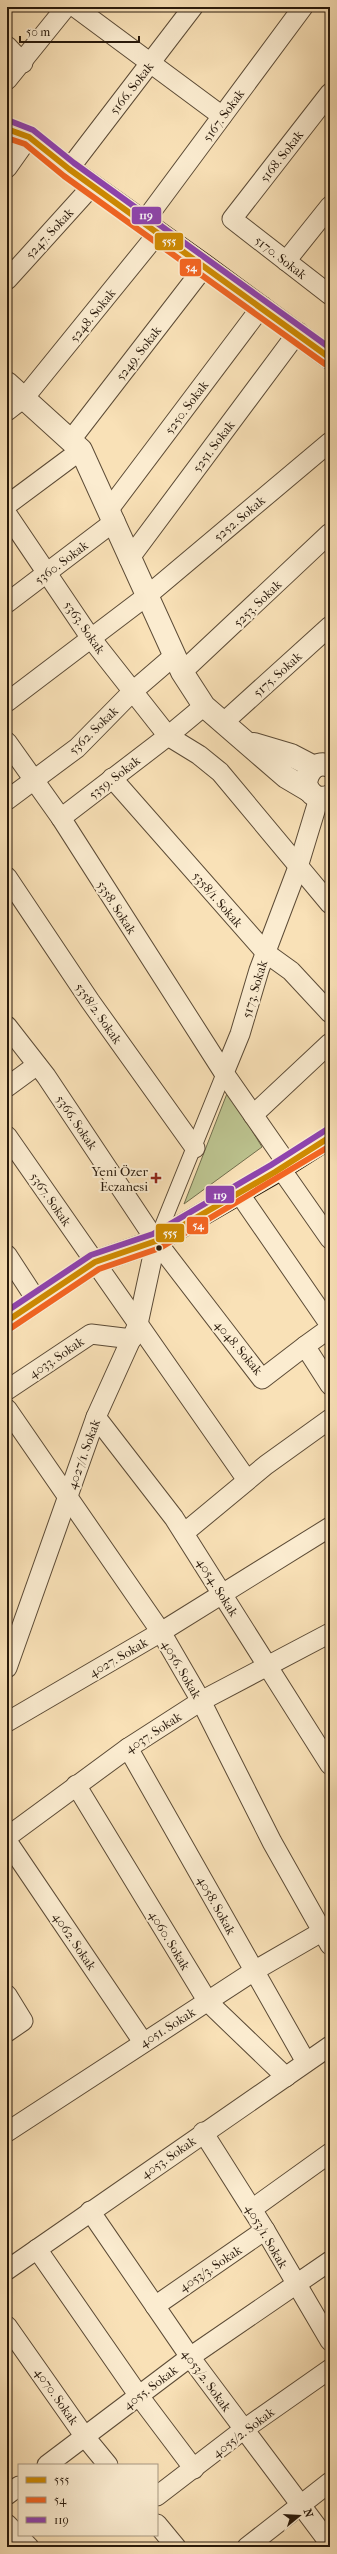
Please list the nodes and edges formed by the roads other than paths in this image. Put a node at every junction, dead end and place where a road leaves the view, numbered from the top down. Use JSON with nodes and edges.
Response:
{"nodes":[{"id":1,"x":66,"y":7,"type":"edge"},
{"id":2,"x":75,"y":7,"type":"edge"},
{"id":3,"x":193,"y":7,"type":"edge"},
{"id":4,"x":303,"y":7,"type":"edge"},
{"id":5,"x":7,"y":46,"type":"edge"},
{"id":6,"x":23,"y":63,"type":"junction"},
{"id":7,"x":150,"y":63,"type":"junction"},
{"id":8,"x":7,"y":80,"type":"edge"},
{"id":9,"x":330,"y":93,"type":"edge"},
{"id":10,"x":222,"y":116,"type":"junction"},
{"id":11,"x":7,"y":129,"type":"edge"},
{"id":12,"x":29,"y":137,"type":"junction"},
{"id":13,"x":7,"y":168,"type":"edge"},
{"id":14,"x":69,"y":169,"type":"junction"},
{"id":15,"x":92,"y":186,"type":"junction"},
{"id":16,"x":330,"y":206,"type":"edge"},
{"id":17,"x":232,"y":219,"type":"joint"},
{"id":18,"x":151,"y":228,"type":"junction"},
{"id":19,"x":286,"y":261,"type":"junction"},
{"id":20,"x":206,"y":266,"type":"junction"},
{"id":21,"x":7,"y":280,"type":"edge"},
{"id":22,"x":330,"y":295,"type":"edge"},
{"id":23,"x":262,"y":306,"type":"junction"},
{"id":24,"x":298,"y":332,"type":"junction"},
{"id":25,"x":330,"y":358,"type":"edge"},
{"id":26,"x":7,"y":383,"type":"edge"},
{"id":27,"x":25,"y":398,"type":"junction"},
{"id":28,"x":7,"y":412,"type":"edge"},
{"id":29,"x":330,"y":442,"type":"edge"},
{"id":30,"x":76,"y":445,"type":"junction"},
{"id":31,"x":7,"y":505,"type":"edge"},
{"id":32,"x":7,"y":514,"type":"edge"},
{"id":33,"x":112,"y":515,"type":"junction"},
{"id":34,"x":330,"y":533,"type":"edge"},
{"id":35,"x":129,"y":559,"type":"junction"},
{"id":36,"x":47,"y":571,"type":"junction"},
{"id":37,"x":148,"y":594,"type":"junction"},
{"id":38,"x":7,"y":603,"type":"edge"},
{"id":39,"x":330,"y":626,"type":"edge"},
{"id":40,"x":90,"y":637,"type":"junction"},
{"id":41,"x":179,"y":663,"type":"junction"},
{"id":42,"x":132,"y":692,"type":"junction"},
{"id":43,"x":7,"y":702,"type":"edge"},
{"id":44,"x":204,"y":706,"type":"junction"},
{"id":45,"x":224,"y":722,"type":"junction"},
{"id":46,"x":168,"y":736,"type":"junction"},
{"id":47,"x":7,"y":742,"type":"edge"},
{"id":48,"x":247,"y":742,"type":"junction"},
{"id":49,"x":325,"y":764,"type":"edge"},
{"id":50,"x":112,"y":778,"type":"junction"},
{"id":51,"x":34,"y":780,"type":"junction"},
{"id":52,"x":319,"y":795,"type":"edge"},
{"id":53,"x":7,"y":800,"type":"edge"},
{"id":54,"x":61,"y":818,"type":"junction"},
{"id":55,"x":298,"y":867,"type":"junction"},
{"id":56,"x":7,"y":877,"type":"edge"},
{"id":57,"x":330,"y":904,"type":"edge"},
{"id":58,"x":266,"y":953,"type":"junction"},
{"id":59,"x":330,"y":1013,"type":"edge"},
{"id":60,"x":7,"y":1026,"type":"edge"},
{"id":61,"x":330,"y":1043,"type":"edge"},
{"id":62,"x":37,"y":1065,"type":"junction"},
{"id":63,"x":224,"y":1073,"type":"junction"},
{"id":64,"x":7,"y":1088,"type":"edge"},
{"id":65,"x":253,"y":1115,"type":"junction"},
{"id":66,"x":7,"y":1136,"type":"edge"},
{"id":67,"x":330,"y":1137,"type":"edge"},
{"id":68,"x":194,"y":1148,"type":"junction"},
{"id":69,"x":284,"y":1167,"type":"junction"},
{"id":70,"x":238,"y":1193,"type":"junction"},
{"id":71,"x":324,"y":1218,"type":"edge"},
{"id":72,"x":330,"y":1239,"type":"edge"},
{"id":73,"x":156,"y":1241,"type":"junction"},
{"id":74,"x":7,"y":1255,"type":"edge"},
{"id":75,"x":95,"y":1262,"type":"junction"},
{"id":76,"x":37,"y":1300,"type":"junction"},
{"id":77,"x":7,"y":1321,"type":"edge"},
{"id":78,"x":330,"y":1325,"type":"edge"},
{"id":79,"x":330,"y":1328,"type":"edge"},
{"id":80,"x":135,"y":1331,"type":"junction"},
{"id":81,"x":305,"y":1346,"type":"junction"},
{"id":82,"x":330,"y":1385,"type":"edge"},
{"id":83,"x":7,"y":1390,"type":"edge"},
{"id":84,"x":7,"y":1409,"type":"edge"},
{"id":85,"x":96,"y":1418,"type":"junction"},
{"id":86,"x":330,"y":1419,"type":"edge"},
{"id":87,"x":247,"y":1480,"type":"junction"},
{"id":88,"x":67,"y":1496,"type":"junction"},
{"id":89,"x":330,"y":1527,"type":"edge"},
{"id":90,"x":184,"y":1533,"type":"junction"},
{"id":91,"x":222,"y":1594,"type":"junction"},
{"id":92,"x":161,"y":1632,"type":"junction"},
{"id":93,"x":330,"y":1633,"type":"edge"},
{"id":94,"x":268,"y":1666,"type":"junction"},
{"id":95,"x":7,"y":1668,"type":"edge"},
{"id":96,"x":201,"y":1701,"type":"junction"},
{"id":97,"x":7,"y":1722,"type":"edge"},
{"id":98,"x":128,"y":1748,"type":"junction"},
{"id":99,"x":330,"y":1765,"type":"edge"},
{"id":100,"x":76,"y":1785,"type":"junction"},
{"id":101,"x":7,"y":1837,"type":"edge"},
{"id":102,"x":7,"y":1841,"type":"edge"},
{"id":103,"x":328,"y":1935,"type":"edge"},
{"id":104,"x":254,"y":1971,"type":"junction"},
{"id":105,"x":7,"y":1995,"type":"edge"},
{"id":106,"x":208,"y":2002,"type":"junction"},
{"id":107,"x":7,"y":2032,"type":"edge"},
{"id":108,"x":143,"y":2042,"type":"junction"},
{"id":109,"x":330,"y":2046,"type":"edge"},
{"id":110,"x":306,"y":2062,"type":"junction"},
{"id":111,"x":286,"y":2077,"type":"junction"},
{"id":112,"x":7,"y":2132,"type":"edge"},
{"id":113,"x":203,"y":2132,"type":"junction"},
{"id":114,"x":330,"y":2153,"type":"edge"},
{"id":115,"x":252,"y":2209,"type":"junction"},
{"id":116,"x":90,"y":2211,"type":"junction"},
{"id":117,"x":265,"y":2230,"type":"junction"},
{"id":118,"x":37,"y":2249,"type":"junction"},
{"id":119,"x":330,"y":2261,"type":"edge"},
{"id":120,"x":7,"y":2270,"type":"edge"},
{"id":121,"x":296,"y":2286,"type":"junction"},
{"id":122,"x":155,"y":2306,"type":"junction"},
{"id":123,"x":7,"y":2326,"type":"edge"},
{"id":124,"x":330,"y":2341,"type":"edge"},
{"id":125,"x":190,"y":2357,"type":"junction"},
{"id":126,"x":330,"y":2369,"type":"edge"},
{"id":127,"x":139,"y":2396,"type":"junction"},
{"id":128,"x":243,"y":2430,"type":"junction"},
{"id":129,"x":85,"y":2437,"type":"junction"},
{"id":130,"x":48,"y":2464,"type":"edge"},
{"id":131,"x":107,"y":2464,"type":"edge"},
{"id":132,"x":194,"y":2469,"type":"junction"},
{"id":133,"x":330,"y":2482,"type":"edge"},
{"id":134,"x":18,"y":2487,"type":"edge"},
{"id":135,"x":7,"y":2495,"type":"edge"},
{"id":136,"x":158,"y":2495,"type":"edge"},
{"id":137,"x":302,"y":2505,"type":"junction"},
{"id":138,"x":7,"y":2524,"type":"edge"},
{"id":139,"x":158,"y":2525,"type":"edge"},
{"id":140,"x":18,"y":2536,"type":"edge"},
{"id":141,"x":18,"y":2536,"type":"edge"},
{"id":142,"x":330,"y":2544,"type":"edge"},
{"id":143,"x":29,"y":2547,"type":"edge"},
{"id":144,"x":176,"y":2547,"type":"edge"},
{"id":145,"x":247,"y":2547,"type":"edge"}],
"edges":[{"from":1,"to":6,"type":"street"},
{"from":2,"to":7,"type":"street"},
{"from":3,"to":7,"type":"street","name":"5166. Sokak"},
{"from":4,"to":10,"type":"street","name":"5167. Sokak"},
{"from":5,"to":6,"type":"street"},
{"from":6,"to":8,"type":"street"},
{"from":7,"to":10,"type":"street"},
{"from":7,"to":14,"type":"street","name":"5166. Sokak"},
{"from":9,"to":17,"type":"street","name":"5168. Sokak"},
{"from":10,"to":18,"type":"street","name":"5167. Sokak"},
{"from":11,"to":12,"type":"main road"},
{"from":12,"to":13,"type":"street"},
{"from":12,"to":14,"type":"main road"},
{"from":14,"to":15,"type":"main road"},
{"from":15,"to":18,"type":"main road"},
{"from":15,"to":21,"type":"street","name":"5247. Sokak"},
{"from":16,"to":19,"type":"street"},
{"from":17,"to":19,"type":"street","name":"5170. Sokak"},
{"from":18,"to":20,"type":"main road"},
{"from":18,"to":27,"type":"street","name":"5248. Sokak"},
{"from":19,"to":22,"type":"street","name":"5170. Sokak"},
{"from":20,"to":23,"type":"main road"},
{"from":20,"to":30,"type":"street","name":"5249. Sokak"},
{"from":23,"to":24,"type":"main road"},
{"from":23,"to":33,"type":"street","name":"5250. Sokak"},
{"from":24,"to":25,"type":"main road"},
{"from":24,"to":35,"type":"street","name":"5251. Sokak"},
{"from":26,"to":27,"type":"main road"},
{"from":27,"to":28,"type":"street","name":"5248. Sokak"},
{"from":27,"to":30,"type":"main road"},
{"from":29,"to":37,"type":"street","name":"5252. Sokak"},
{"from":30,"to":31,"type":"street"},
{"from":30,"to":33,"type":"main road"},
{"from":32,"to":36,"type":"street","name":"5363. Sokak"},
{"from":33,"to":35,"type":"main road"},
{"from":33,"to":36,"type":"street","name":"5360. Sokak"},
{"from":34,"to":41,"type":"street","name":"5253. Sokak"},
{"from":35,"to":37,"type":"main road"},
{"from":36,"to":38,"type":"street","name":"5360. Sokak"},
{"from":36,"to":40,"type":"street","name":"5363. Sokak"},
{"from":37,"to":40,"type":"street","name":"5252. Sokak"},
{"from":37,"to":41,"type":"main road"},
{"from":39,"to":45,"type":"street","name":"5175. Sokak"},
{"from":40,"to":42,"type":"street","name":"5363. Sokak"},
{"from":40,"to":43,"type":"street","name":"5252. Sokak"},
{"from":41,"to":42,"type":"street","name":"5362. Sokak"},
{"from":41,"to":44,"type":"main road"},
{"from":42,"to":46,"type":"street","name":"5363. Sokak"},
{"from":42,"to":51,"type":"street","name":"5362. Sokak"},
{"from":44,"to":45,"type":"main road"},
{"from":44,"to":46,"type":"street"},
{"from":45,"to":48,"type":"main road"},
{"from":46,"to":50,"type":"street","name":"5359. Sokak"},
{"from":46,"to":55,"type":"street","name":"5363. Sokak"},
{"from":47,"to":51,"type":"street","name":"5358. Sokak"},
{"from":48,"to":49,"type":"main road"},
{"from":48,"to":52,"type":"main road"},
{"from":49,"to":52,"type":"main road"},
{"from":50,"to":54,"type":"street","name":"5359. Sokak"},
{"from":50,"to":58,"type":"street","name":"5358/1. Sokak"},
{"from":51,"to":53,"type":"street","name":"5362. Sokak"},
{"from":51,"to":54,"type":"street","name":"5358. Sokak"},
{"from":52,"to":55,"type":"street","name":"5173. Sokak"},
{"from":54,"to":63,"type":"street","name":"5358. Sokak"},
{"from":55,"to":57,"type":"street","name":"5363. Sokak"},
{"from":55,"to":58,"type":"street","name":"5173. Sokak"},
{"from":56,"to":68,"type":"street","name":"5358/2. Sokak"},
{"from":58,"to":59,"type":"street","name":"5358/1. Sokak"},
{"from":58,"to":63,"type":"street","name":"5173. Sokak"},
{"from":60,"to":62,"type":"street","name":"5366. Sokak"},
{"from":61,"to":65,"type":"street"},
{"from":62,"to":64,"type":"street"},
{"from":62,"to":73,"type":"street","name":"5366. Sokak"},
{"from":63,"to":65,"type":"street"},
{"from":63,"to":68,"type":"street"},
{"from":65,"to":69,"type":"street"},
{"from":66,"to":75,"type":"street","name":"5367. Sokak"},
{"from":67,"to":69,"type":"main road"},
{"from":68,"to":73,"type":"street"},
{"from":69,"to":70,"type":"main road"},
{"from":69,"to":71,"type":"street"},
{"from":70,"to":73,"type":"main road"},
{"from":70,"to":78,"type":"street"},
{"from":71,"to":72,"type":"street"},
{"from":73,"to":75,"type":"main road"},
{"from":73,"to":80,"type":"street","name":"4027/1. Sokak"},
{"from":73,"to":81,"type":"street","name":"4048. Sokak"},
{"from":74,"to":76,"type":"street"},
{"from":75,"to":76,"type":"main road"},
{"from":75,"to":80,"type":"street","name":"5367. Sokak"},
{"from":76,"to":77,"type":"main road"},
{"from":79,"to":81,"type":"street"},
{"from":80,"to":83,"type":"street","name":"4033. Sokak"},
{"from":80,"to":85,"type":"street","name":"4027/1. Sokak"},
{"from":80,"to":87,"type":"street","name":"5367. Sokak"},
{"from":81,"to":82,"type":"street"},
{"from":84,"to":88,"type":"street","name":"4056. Sokak"},
{"from":85,"to":88,"type":"street","name":"4027/1. Sokak"},
{"from":85,"to":90,"type":"street","name":"4054. Sokak"},
{"from":86,"to":87,"type":"street"},
{"from":87,"to":90,"type":"street"},
{"from":88,"to":92,"type":"street","name":"4056. Sokak"},
{"from":88,"to":95,"type":"street","name":"4027/1. Sokak"},
{"from":89,"to":91,"type":"street","name":"4027. Sokak"},
{"from":90,"to":91,"type":"street","name":"4054. Sokak"},
{"from":91,"to":92,"type":"street","name":"4027. Sokak"},
{"from":91,"to":94,"type":"street","name":"4054. Sokak"},
{"from":92,"to":96,"type":"street","name":"4056. Sokak"},
{"from":92,"to":97,"type":"street","name":"4027. Sokak"},
{"from":93,"to":94,"type":"street","name":"4037. Sokak"},
{"from":94,"to":96,"type":"street","name":"4037. Sokak"},
{"from":94,"to":99,"type":"street","name":"4054. Sokak"},
{"from":96,"to":98,"type":"street","name":"4037. Sokak"},
{"from":96,"to":103,"type":"street","name":"4056. Sokak"},
{"from":98,"to":100,"type":"street","name":"4037. Sokak"},
{"from":98,"to":104,"type":"street","name":"4058. Sokak"},
{"from":100,"to":101,"type":"street","name":"4037. Sokak"},
{"from":100,"to":106,"type":"street","name":"4060. Sokak"},
{"from":102,"to":108,"type":"street","name":"4062. Sokak"},
{"from":103,"to":104,"type":"street","name":"4051. Sokak"},
{"from":104,"to":106,"type":"street","name":"4051. Sokak"},
{"from":104,"to":110,"type":"street","name":"4058. Sokak"},
{"from":105,"to":107,"type":"street"},
{"from":106,"to":108,"type":"street","name":"4051. Sokak"},
{"from":106,"to":111,"type":"street","name":"4060. Sokak"},
{"from":108,"to":112,"type":"street","name":"4051. Sokak"},
{"from":109,"to":110,"type":"street","name":"4053. Sokak"},
{"from":110,"to":111,"type":"street","name":"4053. Sokak"},
{"from":111,"to":113,"type":"street","name":"4053. Sokak"},
{"from":113,"to":115,"type":"street","name":"4053/1. Sokak"},
{"from":113,"to":116,"type":"street","name":"4053. Sokak"},
{"from":114,"to":115,"type":"street"},
{"from":115,"to":117,"type":"street","name":"4053/1. Sokak"},
{"from":116,"to":118,"type":"street","name":"4053. Sokak"},
{"from":116,"to":122,"type":"street","name":"4053/2. Sokak"},
{"from":117,"to":121,"type":"street","name":"4053/1. Sokak"},
{"from":117,"to":122,"type":"street","name":"4053/3. Sokak"},
{"from":118,"to":120,"type":"street","name":"4053. Sokak"},
{"from":118,"to":127,"type":"street"},
{"from":119,"to":121,"type":"street","name":"4055. Sokak"},
{"from":121,"to":124,"type":"street","name":"4053/1. Sokak"},
{"from":121,"to":125,"type":"street","name":"4055. Sokak"},
{"from":122,"to":125,"type":"street","name":"4053/2. Sokak"},
{"from":123,"to":129,"type":"street","name":"4070. Sokak"},
{"from":125,"to":127,"type":"street","name":"4055. Sokak"},
{"from":125,"to":128,"type":"street","name":"4053/2. Sokak"},
{"from":126,"to":128,"type":"street","name":"4055/2. Sokak"},
{"from":127,"to":129,"type":"street","name":"4055. Sokak"},
{"from":127,"to":132,"type":"street"},
{"from":128,"to":132,"type":"street","name":"4055/2. Sokak"},
{"from":128,"to":137,"type":"street","name":"4053/2. Sokak"},
{"from":129,"to":130,"type":"street","name":"4055. Sokak"},
{"from":129,"to":131,"type":"street","name":"4070. Sokak"},
{"from":132,"to":136,"type":"street","name":"4055/2. Sokak"},
{"from":133,"to":137,"type":"street"},
{"from":134,"to":135,"type":"street"},
{"from":137,"to":142,"type":"street","name":"4053/2. Sokak"},
{"from":137,"to":145,"type":"street"},
{"from":138,"to":140,"type":"street"},
{"from":139,"to":144,"type":"street"},
{"from":141,"to":143,"type":"street"}]}
